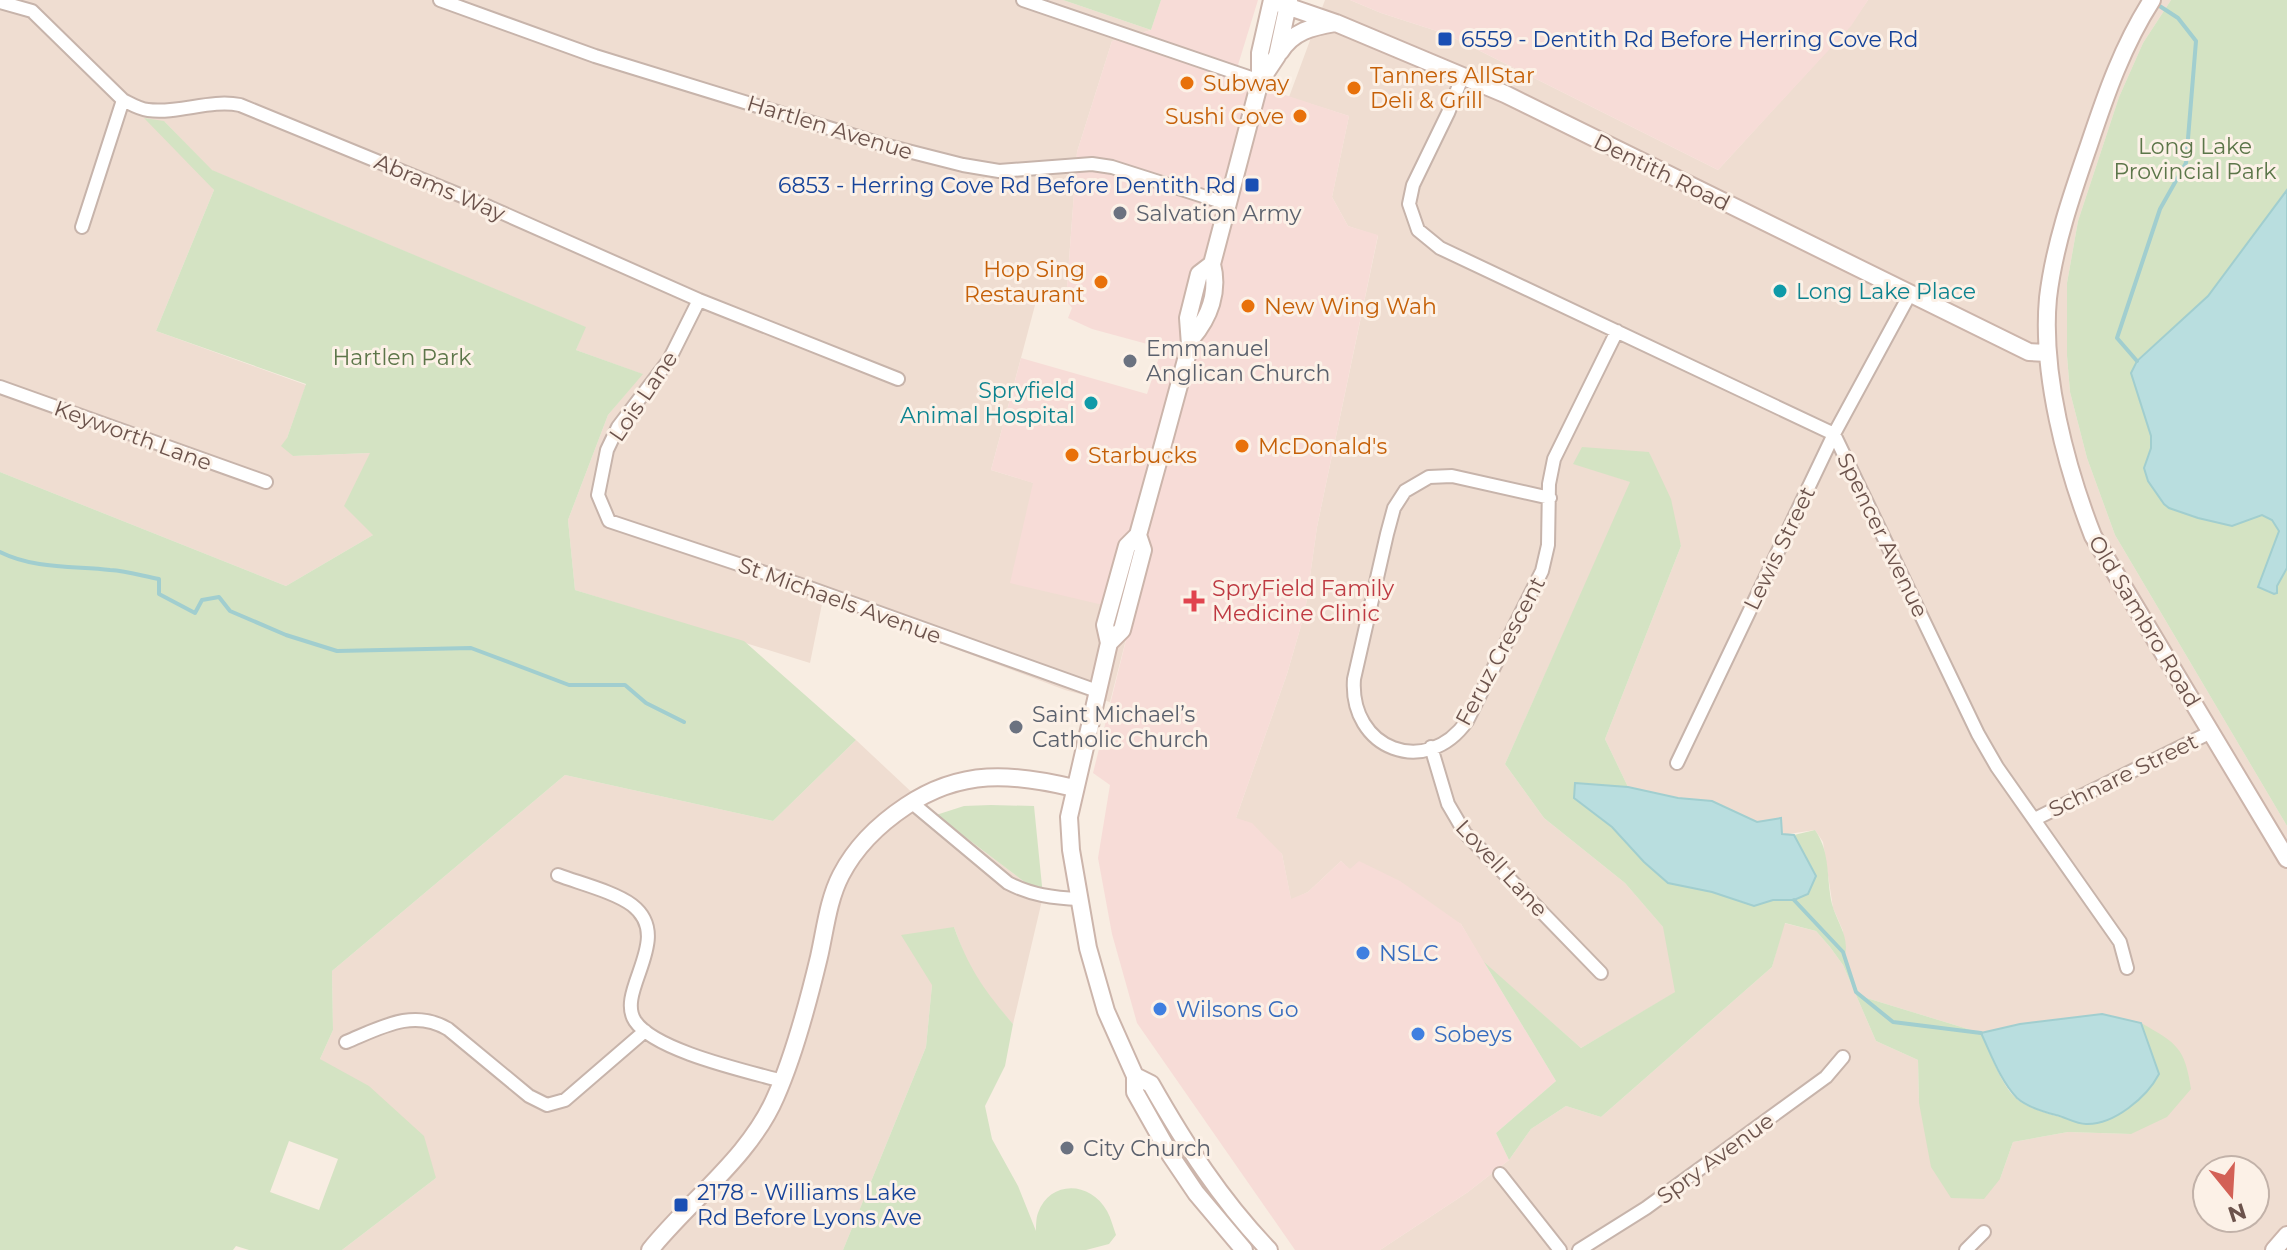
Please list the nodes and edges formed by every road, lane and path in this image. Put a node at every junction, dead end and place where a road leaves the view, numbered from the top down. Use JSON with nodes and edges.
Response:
{"nodes":[{"id":1,"x":440,"y":0,"type":"edge"},
{"id":2,"x":1023,"y":0,"type":"edge"},
{"id":3,"x":1312,"y":0,"type":"edge"},
{"id":4,"x":0,"y":2,"type":"edge"},
{"id":5,"x":1280,"y":2,"type":"edge"},
{"id":6,"x":2149,"y":6,"type":"edge"},
{"id":7,"x":1336,"y":23,"type":"junction"},
{"id":8,"x":1277,"y":56,"type":"junction"},
{"id":9,"x":1463,"y":75,"type":"junction"},
{"id":10,"x":1260,"y":81,"type":"junction"},
{"id":11,"x":123,"y":100,"type":"junction"},
{"id":12,"x":1228,"y":204,"type":"junction"},
{"id":13,"x":82,"y":227,"type":"dead end"},
{"id":14,"x":1910,"y":294,"type":"junction"},
{"id":15,"x":699,"y":300,"type":"junction"},
{"id":16,"x":1617,"y":331,"type":"junction"},
{"id":17,"x":2047,"y":353,"type":"junction"},
{"id":18,"x":898,"y":379,"type":"dead end"},
{"id":19,"x":0,"y":387,"type":"edge"},
{"id":20,"x":1834,"y":434,"type":"junction"},
{"id":21,"x":266,"y":482,"type":"dead end"},
{"id":22,"x":598,"y":495,"type":"joint"},
{"id":23,"x":1550,"y":498,"type":"junction"},
{"id":24,"x":1097,"y":691,"type":"junction"},
{"id":25,"x":2211,"y":732,"type":"junction"},
{"id":26,"x":1431,"y":747,"type":"junction"},
{"id":27,"x":1677,"y":763,"type":"dead end"},
{"id":28,"x":1074,"y":788,"type":"junction"},
{"id":29,"x":911,"y":802,"type":"junction"},
{"id":30,"x":2035,"y":819,"type":"junction"},
{"id":31,"x":2287,"y":859,"type":"edge"},
{"id":32,"x":558,"y":875,"type":"dead end"},
{"id":33,"x":1080,"y":899,"type":"junction"},
{"id":34,"x":2127,"y":968,"type":"dead end"},
{"id":35,"x":1601,"y":973,"type":"dead end"},
{"id":36,"x":645,"y":1031,"type":"junction"},
{"id":37,"x":346,"y":1042,"type":"dead end"},
{"id":38,"x":1843,"y":1057,"type":"dead end"},
{"id":39,"x":1135,"y":1076,"type":"junction"},
{"id":40,"x":782,"y":1081,"type":"junction"},
{"id":41,"x":1500,"y":1174,"type":"dead end"},
{"id":42,"x":1984,"y":1232,"type":"dead end"},
{"id":43,"x":2287,"y":1235,"type":"edge"},
{"id":44,"x":650,"y":1250,"type":"edge"},
{"id":45,"x":1244,"y":1250,"type":"edge"},
{"id":46,"x":1269,"y":1250,"type":"edge"},
{"id":47,"x":1560,"y":1250,"type":"edge"},
{"id":48,"x":1579,"y":1250,"type":"edge"},
{"id":49,"x":1966,"y":1250,"type":"edge"},
{"id":50,"x":2274,"y":1250,"type":"edge"}],
"edges":[{"from":1,"to":12,"type":"street","name":"Hartlen Avenue"},
{"from":2,"to":10,"type":"street"},
{"from":3,"to":7,"type":"main road"},
{"from":4,"to":11,"type":"street","name":"Abrams Way"},
{"from":5,"to":7,"type":"main road","name":"Dentith Road"},
{"from":5,"to":8,"type":"main road"},
{"from":5,"to":10,"type":"main road"},
{"from":6,"to":17,"type":"main road","name":"Old Sambro Road"},
{"from":7,"to":8,"type":"main road"},
{"from":7,"to":9,"type":"main road","name":"Dentith Road"},
{"from":8,"to":10,"type":"main road"},
{"from":9,"to":14,"type":"main road","name":"Dentith Road"},
{"from":9,"to":16,"type":"street","name":"Spencer Avenue"},
{"from":10,"to":12,"type":"main road"},
{"from":11,"to":13,"type":"street"},
{"from":11,"to":15,"type":"street","name":"Abrams Way"},
{"from":12,"to":24,"type":"main road"},
{"from":14,"to":17,"type":"main road","name":"Dentith Road"},
{"from":14,"to":20,"type":"street","name":"Lewis Street"},
{"from":15,"to":18,"type":"street","name":"Abrams Way"},
{"from":15,"to":22,"type":"street","name":"Lois Lane"},
{"from":16,"to":20,"type":"street","name":"Spencer Avenue"},
{"from":16,"to":23,"type":"street","name":"Feruz Crescent"},
{"from":17,"to":25,"type":"main road","name":"Old Sambro Road"},
{"from":19,"to":21,"type":"street","name":"Keyworth Lane"},
{"from":20,"to":27,"type":"street","name":"Lewis Street"},
{"from":20,"to":30,"type":"street","name":"Spencer Avenue"},
{"from":22,"to":24,"type":"street","name":"St Michaels Avenue"},
{"from":23,"to":26,"type":"street","name":"Feruz Crescent"},
{"from":23,"to":26,"type":"street"},
{"from":24,"to":28,"type":"main road"},
{"from":25,"to":30,"type":"street","name":"Schnare Street"},
{"from":25,"to":31,"type":"main road","name":"Old Sambro Road"},
{"from":26,"to":35,"type":"street","name":"Lovell Lane"},
{"from":28,"to":29,"type":"main road"},
{"from":28,"to":33,"type":"main road"},
{"from":29,"to":33,"type":"street"},
{"from":29,"to":40,"type":"main road"},
{"from":30,"to":34,"type":"street","name":"Spencer Avenue"},
{"from":32,"to":36,"type":"street"},
{"from":33,"to":39,"type":"main road"},
{"from":36,"to":37,"type":"street"},
{"from":36,"to":40,"type":"street"},
{"from":38,"to":48,"type":"street","name":"Spry Avenue"},
{"from":39,"to":45,"type":"main road"},
{"from":39,"to":46,"type":"main road"},
{"from":40,"to":44,"type":"main road"},
{"from":41,"to":47,"type":"street"},
{"from":42,"to":49,"type":"street"},
{"from":43,"to":50,"type":"main road"}]}
